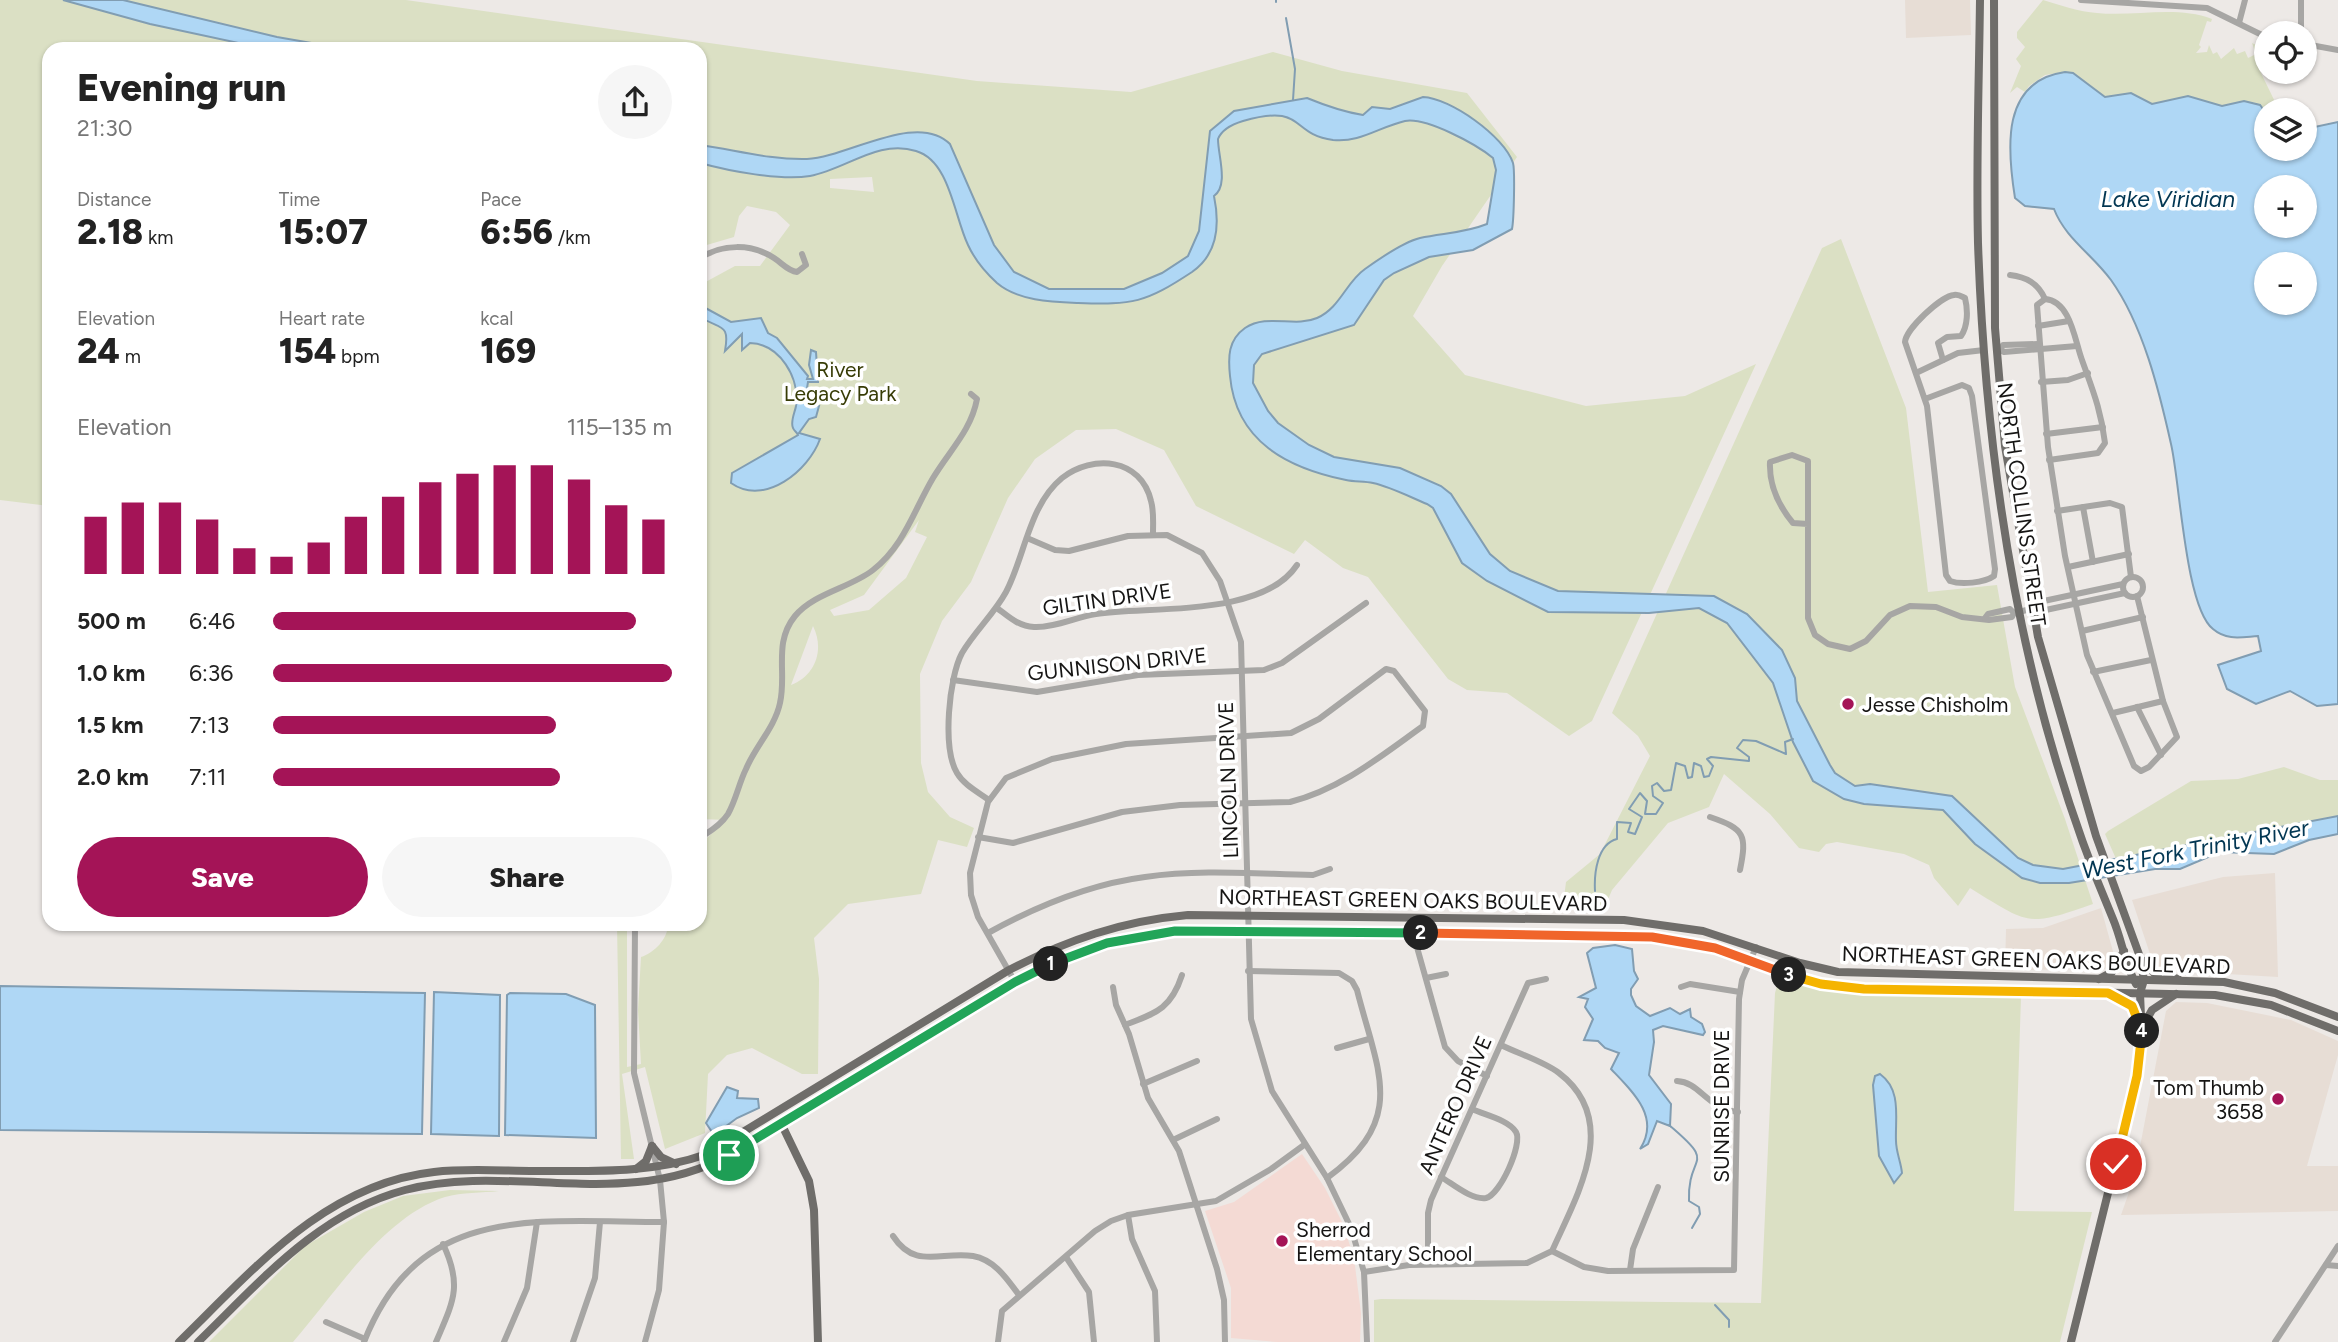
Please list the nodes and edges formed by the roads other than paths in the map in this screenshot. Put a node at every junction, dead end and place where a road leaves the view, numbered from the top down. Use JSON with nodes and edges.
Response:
{"nodes":[{"id":1,"x":1980,"y":0,"type":"edge"},
{"id":2,"x":1994,"y":0,"type":"edge"},
{"id":3,"x":2001,"y":0,"type":"edge"},
{"id":4,"x":2081,"y":0,"type":"edge"},
{"id":5,"x":2245,"y":0,"type":"edge"},
{"id":6,"x":2301,"y":0,"type":"edge"},
{"id":7,"x":2098,"y":1,"type":"edge"},
{"id":8,"x":2148,"y":2,"type":"edge"},
{"id":9,"x":2301,"y":21,"type":"edge"},
{"id":10,"x":2239,"y":23,"type":"junction"},
{"id":11,"x":2254,"y":31,"type":"edge"},
{"id":12,"x":1994,"y":33,"type":"junction"},
{"id":13,"x":2317,"y":46,"type":"edge"},
{"id":14,"x":2338,"y":50,"type":"edge"},
{"id":15,"x":802,"y":254,"type":"dead end"},
{"id":16,"x":707,"y":255,"type":"edge"},
{"id":17,"x":2010,"y":275,"type":"dead end"},
{"id":18,"x":2045,"y":299,"type":"junction"},
{"id":19,"x":2069,"y":321,"type":"junction"},
{"id":20,"x":2038,"y":326,"type":"junction"},
{"id":21,"x":2077,"y":346,"type":"junction"},
{"id":22,"x":2038,"y":347,"type":"junction"},
{"id":23,"x":1999,"y":349,"type":"junction"},
{"id":24,"x":1984,"y":350,"type":"junction"},
{"id":25,"x":1943,"y":360,"type":"junction"},
{"id":26,"x":1916,"y":373,"type":"junction"},
{"id":27,"x":2088,"y":373,"type":"junction"},
{"id":28,"x":2041,"y":382,"type":"junction"},
{"id":29,"x":971,"y":394,"type":"dead end"},
{"id":30,"x":1925,"y":399,"type":"junction"},
{"id":31,"x":2103,"y":427,"type":"junction"},
{"id":32,"x":2046,"y":434,"type":"junction"},
{"id":33,"x":2049,"y":460,"type":"junction"},
{"id":34,"x":2083,"y":507,"type":"junction"},
{"id":35,"x":2057,"y":511,"type":"junction"},
{"id":36,"x":1808,"y":524,"type":"junction"},
{"id":37,"x":1153,"y":533,"type":"junction"},
{"id":38,"x":1027,"y":538,"type":"junction"},
{"id":39,"x":2129,"y":554,"type":"junction"},
{"id":40,"x":2093,"y":562,"type":"junction"},
{"id":41,"x":1297,"y":565,"type":"dead end"},
{"id":42,"x":2068,"y":567,"type":"junction"},
{"id":43,"x":2131,"y":577,"type":"junction"},
{"id":44,"x":2123,"y":584,"type":"junction"},
{"id":45,"x":2125,"y":593,"type":"junction"},
{"id":46,"x":2137,"y":596,"type":"junction"},
{"id":47,"x":2075,"y":599,"type":"junction"},
{"id":48,"x":1229,"y":602,"type":"junction"},
{"id":49,"x":1366,"y":603,"type":"dead end"},
{"id":50,"x":997,"y":608,"type":"junction"},
{"id":51,"x":2031,"y":609,"type":"junction"},
{"id":52,"x":2015,"y":613,"type":"junction"},
{"id":53,"x":2143,"y":617,"type":"junction"},
{"id":54,"x":2082,"y":631,"type":"junction"},
{"id":55,"x":2151,"y":660,"type":"junction"},
{"id":56,"x":1242,"y":670,"type":"junction"},
{"id":57,"x":2093,"y":672,"type":"junction"},
{"id":58,"x":953,"y":680,"type":"junction"},
{"id":59,"x":2163,"y":701,"type":"junction"},
{"id":60,"x":2137,"y":707,"type":"junction"},
{"id":61,"x":2113,"y":713,"type":"junction"},
{"id":62,"x":1245,"y":737,"type":"junction"},
{"id":63,"x":2161,"y":755,"type":"junction"},
{"id":64,"x":989,"y":800,"type":"junction"},
{"id":65,"x":1247,"y":803,"type":"junction"},
{"id":66,"x":1710,"y":817,"type":"dead end"},
{"id":67,"x":707,"y":833,"type":"edge"},
{"id":68,"x":978,"y":837,"type":"junction"},
{"id":69,"x":1330,"y":869,"type":"dead end"},
{"id":70,"x":1740,"y":870,"type":"dead end"},
{"id":71,"x":1248,"y":874,"type":"junction"},
{"id":72,"x":1247,"y":917,"type":"junction"},
{"id":73,"x":1412,"y":918,"type":"junction"},
{"id":74,"x":1247,"y":930,"type":"junction"},
{"id":75,"x":635,"y":931,"type":"edge"},
{"id":76,"x":988,"y":933,"type":"junction"},
{"id":77,"x":1413,"y":933,"type":"junction"},
{"id":78,"x":1756,"y":947,"type":"junction"},
{"id":79,"x":2125,"y":948,"type":"junction"},
{"id":80,"x":2140,"y":957,"type":"junction"},
{"id":81,"x":1750,"y":960,"type":"junction"},
{"id":82,"x":1009,"y":970,"type":"junction"},
{"id":83,"x":1248,"y":971,"type":"junction"},
{"id":84,"x":1446,"y":974,"type":"dead end"},
{"id":85,"x":1182,"y":975,"type":"dead end"},
{"id":86,"x":1426,"y":978,"type":"junction"},
{"id":87,"x":2024,"y":978,"type":"junction"},
{"id":88,"x":1546,"y":979,"type":"dead end"},
{"id":89,"x":2098,"y":979,"type":"junction"},
{"id":90,"x":2133,"y":980,"type":"junction"},
{"id":91,"x":2144,"y":980,"type":"junction"},
{"id":92,"x":2180,"y":981,"type":"junction"},
{"id":93,"x":1015,"y":982,"type":"junction"},
{"id":94,"x":1113,"y":987,"type":"dead end"},
{"id":95,"x":1681,"y":987,"type":"dead end"},
{"id":96,"x":2024,"y":991,"type":"junction"},
{"id":97,"x":1740,"y":992,"type":"junction"},
{"id":98,"x":2108,"y":993,"type":"junction"},
{"id":99,"x":2140,"y":993,"type":"junction"},
{"id":100,"x":2178,"y":993,"type":"junction"},
{"id":101,"x":2275,"y":993,"type":"junction"},
{"id":102,"x":2271,"y":1005,"type":"junction"},
{"id":103,"x":2338,"y":1017,"type":"edge"},
{"id":104,"x":1125,"y":1025,"type":"junction"},
{"id":105,"x":2142,"y":1028,"type":"junction"},
{"id":106,"x":2338,"y":1031,"type":"edge"},
{"id":107,"x":1369,"y":1039,"type":"junction"},
{"id":108,"x":1501,"y":1045,"type":"junction"},
{"id":109,"x":1337,"y":1048,"type":"dead end"},
{"id":110,"x":862,"y":1060,"type":"junction"},
{"id":111,"x":1197,"y":1061,"type":"dead end"},
{"id":112,"x":869,"y":1072,"type":"junction"},
{"id":113,"x":1487,"y":1076,"type":"junction"},
{"id":114,"x":1677,"y":1081,"type":"dead end"},
{"id":115,"x":1143,"y":1084,"type":"junction"},
{"id":116,"x":1472,"y":1109,"type":"junction"},
{"id":117,"x":775,"y":1112,"type":"junction"},
{"id":118,"x":1738,"y":1112,"type":"junction"},
{"id":119,"x":1217,"y":1119,"type":"dead end"},
{"id":120,"x":781,"y":1123,"type":"junction"},
{"id":121,"x":1173,"y":1140,"type":"junction"},
{"id":122,"x":1304,"y":1144,"type":"junction"},
{"id":123,"x":652,"y":1146,"type":"junction"},
{"id":124,"x":676,"y":1164,"type":"junction"},
{"id":125,"x":657,"y":1168,"type":"junction"},
{"id":126,"x":633,"y":1171,"type":"junction"},
{"id":127,"x":1441,"y":1177,"type":"junction"},
{"id":128,"x":1327,"y":1178,"type":"junction"},
{"id":129,"x":660,"y":1180,"type":"junction"},
{"id":130,"x":1658,"y":1187,"type":"dead end"},
{"id":131,"x":1196,"y":1206,"type":"junction"},
{"id":132,"x":1128,"y":1215,"type":"junction"},
{"id":133,"x":537,"y":1222,"type":"junction"},
{"id":134,"x":600,"y":1223,"type":"junction"},
{"id":135,"x":664,"y":1223,"type":"junction"},
{"id":136,"x":893,"y":1236,"type":"dead end"},
{"id":137,"x":443,"y":1244,"type":"junction"},
{"id":138,"x":2338,"y":1246,"type":"edge"},
{"id":139,"x":1552,"y":1251,"type":"junction"},
{"id":140,"x":1066,"y":1257,"type":"junction"},
{"id":141,"x":1428,"y":1264,"type":"junction"},
{"id":142,"x":2326,"y":1265,"type":"junction"},
{"id":143,"x":2338,"y":1266,"type":"edge"},
{"id":144,"x":1630,"y":1270,"type":"junction"},
{"id":145,"x":1364,"y":1272,"type":"junction"},
{"id":146,"x":1019,"y":1295,"type":"junction"},
{"id":147,"x":326,"y":1322,"type":"dead end"},
{"id":148,"x":365,"y":1340,"type":"edge"},
{"id":149,"x":179,"y":1342,"type":"edge"},
{"id":150,"x":198,"y":1342,"type":"edge"},
{"id":151,"x":436,"y":1342,"type":"edge"},
{"id":152,"x":504,"y":1342,"type":"edge"},
{"id":153,"x":573,"y":1342,"type":"edge"},
{"id":154,"x":645,"y":1342,"type":"edge"},
{"id":155,"x":818,"y":1342,"type":"edge"},
{"id":156,"x":998,"y":1342,"type":"edge"},
{"id":157,"x":1094,"y":1342,"type":"edge"},
{"id":158,"x":1157,"y":1342,"type":"edge"},
{"id":159,"x":1225,"y":1342,"type":"edge"},
{"id":160,"x":1367,"y":1342,"type":"edge"},
{"id":161,"x":2071,"y":1342,"type":"edge"},
{"id":162,"x":2275,"y":1342,"type":"edge"}],
"edges":[{"from":1,"to":24,"type":"main road","name":"NORTH COLLINS STREET"},
{"from":2,"to":12,"type":"main road","name":"NORTH COLLINS STREET"},
{"from":3,"to":12,"type":"main road"},
{"from":4,"to":7,"type":"street"},
{"from":5,"to":10,"type":"street"},
{"from":6,"to":9,"type":"street"},
{"from":7,"to":8,"type":"street"},
{"from":8,"to":10,"type":"street"},
{"from":10,"to":11,"type":"street"},
{"from":12,"to":23,"type":"main road","name":"NORTH COLLINS STREET"},
{"from":13,"to":14,"type":"street"},
{"from":15,"to":16,"type":"street"},
{"from":17,"to":18,"type":"street"},
{"from":18,"to":19,"type":"street"},
{"from":18,"to":20,"type":"street"},
{"from":19,"to":20,"type":"street"},
{"from":19,"to":21,"type":"street"},
{"from":20,"to":22,"type":"street"},
{"from":21,"to":22,"type":"street"},
{"from":21,"to":27,"type":"street"},
{"from":22,"to":23,"type":"street"},
{"from":22,"to":28,"type":"street"},
{"from":23,"to":24,"type":"main road"},
{"from":23,"to":51,"type":"main road","name":"NORTH COLLINS STREET"},
{"from":24,"to":25,"type":"street"},
{"from":24,"to":52,"type":"main road","name":"NORTH COLLINS STREET"},
{"from":25,"to":26,"type":"street"},
{"from":25,"to":26,"type":"street"},
{"from":26,"to":30,"type":"street"},
{"from":27,"to":28,"type":"street"},
{"from":27,"to":31,"type":"street"},
{"from":28,"to":32,"type":"street"},
{"from":29,"to":67,"type":"street"},
{"from":30,"to":30,"type":"street"},
{"from":31,"to":32,"type":"street"},
{"from":31,"to":33,"type":"street"},
{"from":32,"to":33,"type":"street"},
{"from":33,"to":35,"type":"street"},
{"from":34,"to":35,"type":"street"},
{"from":34,"to":39,"type":"street"},
{"from":34,"to":40,"type":"street"},
{"from":35,"to":42,"type":"street"},
{"from":36,"to":36,"type":"street"},
{"from":36,"to":52,"type":"street"},
{"from":37,"to":38,"type":"street","name":"LINCOLN DRIVE"},
{"from":37,"to":38,"type":"street"},
{"from":37,"to":48,"type":"street","name":"LINCOLN DRIVE"},
{"from":38,"to":50,"type":"street"},
{"from":39,"to":40,"type":"street"},
{"from":39,"to":43,"type":"street"},
{"from":40,"to":42,"type":"street"},
{"from":41,"to":48,"type":"street","name":"GILTIN DRIVE"},
{"from":42,"to":47,"type":"street"},
{"from":43,"to":44,"type":"street"},
{"from":43,"to":46,"type":"street"},
{"from":44,"to":45,"type":"street"},
{"from":44,"to":47,"type":"street"},
{"from":45,"to":46,"type":"street"},
{"from":45,"to":47,"type":"street"},
{"from":46,"to":53,"type":"street"},
{"from":47,"to":51,"type":"street"},
{"from":47,"to":54,"type":"street"},
{"from":48,"to":50,"type":"street","name":"GILTIN DRIVE"},
{"from":48,"to":56,"type":"street","name":"LINCOLN DRIVE"},
{"from":49,"to":56,"type":"street","name":"GUNNISON DRIVE"},
{"from":50,"to":58,"type":"street"},
{"from":51,"to":52,"type":"street"},
{"from":51,"to":80,"type":"main road","name":"NORTH COLLINS STREET"},
{"from":52,"to":79,"type":"main road","name":"NORTH COLLINS STREET"},
{"from":53,"to":54,"type":"street"},
{"from":53,"to":55,"type":"street"},
{"from":54,"to":57,"type":"street"},
{"from":55,"to":57,"type":"street"},
{"from":55,"to":59,"type":"street"},
{"from":56,"to":58,"type":"street","name":"GUNNISON DRIVE"},
{"from":56,"to":62,"type":"street","name":"LINCOLN DRIVE"},
{"from":57,"to":61,"type":"street"},
{"from":58,"to":64,"type":"street"},
{"from":59,"to":60,"type":"street"},
{"from":59,"to":63,"type":"street"},
{"from":60,"to":61,"type":"street"},
{"from":60,"to":63,"type":"street"},
{"from":61,"to":63,"type":"street"},
{"from":62,"to":64,"type":"street"},
{"from":62,"to":65,"type":"street","name":"LINCOLN DRIVE"},
{"from":62,"to":65,"type":"street"},
{"from":64,"to":68,"type":"street"},
{"from":65,"to":68,"type":"street"},
{"from":65,"to":71,"type":"street","name":"LINCOLN DRIVE"},
{"from":66,"to":70,"type":"street"},
{"from":68,"to":76,"type":"street"},
{"from":69,"to":71,"type":"street"},
{"from":71,"to":72,"type":"street","name":"LINCOLN DRIVE"},
{"from":71,"to":76,"type":"street"},
{"from":72,"to":73,"type":"main road","name":"NORTHEAST GREEN OAKS BOULEVARD"},
{"from":72,"to":74,"type":"street","name":"LINCOLN DRIVE"},
{"from":72,"to":82,"type":"main road","name":"NORTHEAST GREEN OAKS BOULEVARD"},
{"from":73,"to":77,"type":"street"},
{"from":73,"to":78,"type":"main road","name":"NORTHEAST GREEN OAKS BOULEVARD"},
{"from":74,"to":77,"type":"main road","name":"NORTHEAST GREEN OAKS BOULEVARD"},
{"from":74,"to":83,"type":"street","name":"LINCOLN DRIVE"},
{"from":74,"to":93,"type":"main road","name":"NORTHEAST GREEN OAKS BOULEVARD"},
{"from":75,"to":123,"type":"street"},
{"from":76,"to":82,"type":"street"},
{"from":77,"to":81,"type":"main road","name":"NORTHEAST GREEN OAKS BOULEVARD"},
{"from":77,"to":86,"type":"street"},
{"from":78,"to":81,"type":"street","name":"SUNRISE DRIVE"},
{"from":78,"to":87,"type":"main road","name":"NORTHEAST GREEN OAKS BOULEVARD"},
{"from":79,"to":89,"type":"main road"},
{"from":79,"to":90,"type":"main road","name":"NORTH COLLINS STREET"},
{"from":80,"to":91,"type":"main road","name":"NORTH COLLINS STREET"},
{"from":80,"to":92,"type":"main road"},
{"from":81,"to":96,"type":"main road","name":"NORTHEAST GREEN OAKS BOULEVARD"},
{"from":81,"to":97,"type":"street","name":"SUNRISE DRIVE"},
{"from":82,"to":93,"type":"street"},
{"from":82,"to":110,"type":"main road","name":"NORTHEAST GREEN OAKS BOULEVARD"},
{"from":83,"to":107,"type":"street"},
{"from":83,"to":122,"type":"street","name":"LINCOLN DRIVE"},
{"from":84,"to":86,"type":"street"},
{"from":85,"to":104,"type":"street"},
{"from":86,"to":113,"type":"street"},
{"from":87,"to":89,"type":"main road","name":"NORTHEAST GREEN OAKS BOULEVARD"},
{"from":87,"to":96,"type":"main road"},
{"from":88,"to":108,"type":"street","name":"ANTERO DRIVE"},
{"from":89,"to":90,"type":"main road","name":"NORTHEAST GREEN OAKS BOULEVARD"},
{"from":90,"to":91,"type":"main road","name":"NORTHEAST GREEN OAKS BOULEVARD"},
{"from":90,"to":99,"type":"main road","name":"NORTH COLLINS STREET"},
{"from":91,"to":92,"type":"main road","name":"NORTHEAST GREEN OAKS BOULEVARD"},
{"from":91,"to":99,"type":"main road","name":"NORTH COLLINS STREET"},
{"from":92,"to":101,"type":"main road","name":"NORTHEAST GREEN OAKS BOULEVARD"},
{"from":93,"to":112,"type":"main road","name":"NORTHEAST GREEN OAKS BOULEVARD"},
{"from":94,"to":104,"type":"street"},
{"from":95,"to":97,"type":"street"},
{"from":96,"to":98,"type":"main road","name":"NORTHEAST GREEN OAKS BOULEVARD"},
{"from":97,"to":118,"type":"street","name":"SUNRISE DRIVE"},
{"from":98,"to":99,"type":"main road","name":"NORTHEAST GREEN OAKS BOULEVARD"},
{"from":98,"to":105,"type":"main road"},
{"from":99,"to":100,"type":"main road","name":"NORTHEAST GREEN OAKS BOULEVARD"},
{"from":99,"to":105,"type":"main road","name":"NORTH COLLINS STREET"},
{"from":100,"to":102,"type":"main road","name":"NORTHEAST GREEN OAKS BOULEVARD"},
{"from":100,"to":105,"type":"main road"},
{"from":101,"to":102,"type":"main road"},
{"from":101,"to":103,"type":"main road","name":"NORTHEAST GREEN OAKS BOULEVARD"},
{"from":102,"to":106,"type":"main road","name":"NORTHEAST GREEN OAKS BOULEVARD"},
{"from":104,"to":115,"type":"street"},
{"from":105,"to":161,"type":"main road","name":"NORTH COLLINS STREET"},
{"from":107,"to":109,"type":"street"},
{"from":107,"to":128,"type":"street"},
{"from":108,"to":113,"type":"street","name":"ANTERO DRIVE"},
{"from":108,"to":139,"type":"street"},
{"from":110,"to":112,"type":"main road"},
{"from":110,"to":117,"type":"main road","name":"NORTHEAST GREEN OAKS BOULEVARD"},
{"from":111,"to":115,"type":"street"},
{"from":112,"to":120,"type":"main road","name":"NORTHEAST GREEN OAKS BOULEVARD"},
{"from":113,"to":116,"type":"street","name":"ANTERO DRIVE"},
{"from":114,"to":118,"type":"street"},
{"from":115,"to":121,"type":"street"},
{"from":116,"to":127,"type":"street","name":"ANTERO DRIVE"},
{"from":116,"to":127,"type":"street"},
{"from":117,"to":120,"type":"main road"},
{"from":117,"to":124,"type":"main road","name":"NORTHEAST GREEN OAKS BOULEVARD"},
{"from":118,"to":144,"type":"street","name":"SUNRISE DRIVE"},
{"from":119,"to":121,"type":"street"},
{"from":120,"to":129,"type":"main road","name":"NORTHEAST GREEN OAKS BOULEVARD"},
{"from":120,"to":155,"type":"main road"},
{"from":121,"to":131,"type":"street"},
{"from":122,"to":128,"type":"street","name":"LINCOLN DRIVE"},
{"from":122,"to":131,"type":"street"},
{"from":123,"to":124,"type":"main road"},
{"from":123,"to":125,"type":"street"},
{"from":123,"to":126,"type":"main road"},
{"from":124,"to":125,"type":"main road","name":"NORTHEAST GREEN OAKS BOULEVARD"},
{"from":125,"to":126,"type":"main road","name":"NORTHEAST GREEN OAKS BOULEVARD"},
{"from":125,"to":129,"type":"street"},
{"from":126,"to":149,"type":"main road","name":"NORTHEAST GREEN OAKS BOULEVARD"},
{"from":127,"to":141,"type":"street","name":"ANTERO DRIVE"},
{"from":128,"to":145,"type":"street","name":"LINCOLN DRIVE"},
{"from":129,"to":135,"type":"street"},
{"from":129,"to":150,"type":"main road","name":"NORTHEAST GREEN OAKS BOULEVARD"},
{"from":130,"to":144,"type":"street"},
{"from":131,"to":132,"type":"street"},
{"from":131,"to":159,"type":"street"},
{"from":132,"to":140,"type":"street"},
{"from":132,"to":158,"type":"street"},
{"from":133,"to":134,"type":"street"},
{"from":133,"to":137,"type":"street"},
{"from":133,"to":152,"type":"street"},
{"from":134,"to":135,"type":"street"},
{"from":134,"to":153,"type":"street"},
{"from":135,"to":154,"type":"street"},
{"from":136,"to":146,"type":"street"},
{"from":137,"to":148,"type":"street"},
{"from":137,"to":151,"type":"street"},
{"from":138,"to":142,"type":"street"},
{"from":139,"to":141,"type":"street"},
{"from":139,"to":144,"type":"street"},
{"from":140,"to":146,"type":"street"},
{"from":140,"to":157,"type":"street"},
{"from":141,"to":145,"type":"street"},
{"from":142,"to":143,"type":"street"},
{"from":142,"to":162,"type":"street"},
{"from":145,"to":160,"type":"street","name":"LINCOLN DRIVE"},
{"from":146,"to":156,"type":"street"},
{"from":147,"to":148,"type":"street"}]}
